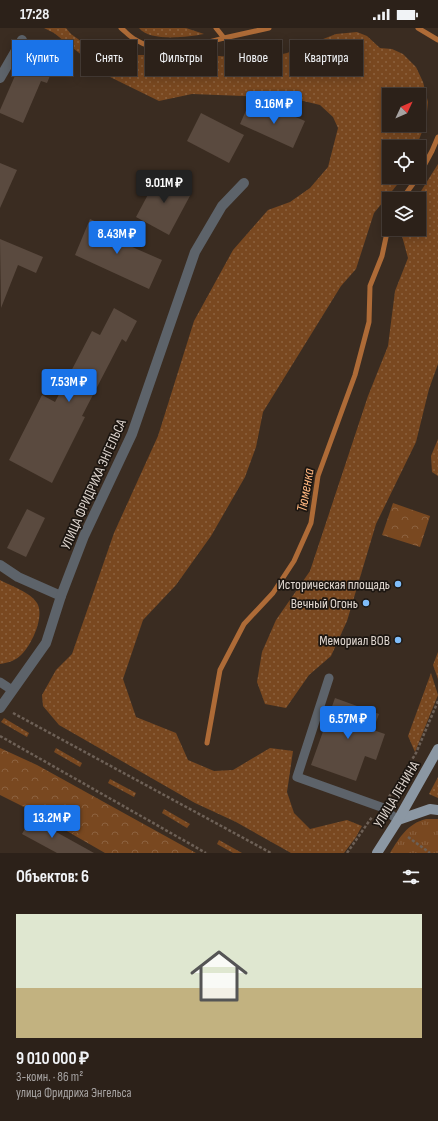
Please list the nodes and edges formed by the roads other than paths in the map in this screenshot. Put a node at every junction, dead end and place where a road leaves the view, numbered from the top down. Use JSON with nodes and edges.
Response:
{"nodes":[{"id":1,"x":12,"y":57,"type":"edge"},
{"id":2,"x":0,"y":78,"type":"edge"},
{"id":3,"x":244,"y":182,"type":"dead end"},
{"id":4,"x":0,"y":565,"type":"edge"},
{"id":5,"x":61,"y":596,"type":"junction"},
{"id":6,"x":329,"y":678,"type":"dead end"},
{"id":7,"x":0,"y":682,"type":"edge"},
{"id":8,"x":12,"y":690,"type":"junction"},
{"id":9,"x":4,"y":710,"type":"edge"},
{"id":10,"x":438,"y":748,"type":"edge"},
{"id":11,"x":438,"y":810,"type":"edge"},
{"id":12,"x":398,"y":820,"type":"junction"},
{"id":13,"x":377,"y":853,"type":"edge"}],
"edges":[{"from":1,"to":2,"type":"street"},
{"from":3,"to":5,"type":"street","name":"УЛИЦА ФРИДРИХА ЭНГЕЛЬСА"},
{"from":4,"to":5,"type":"street"},
{"from":5,"to":8,"type":"street","name":"УЛИЦА ФРИДРИХА ЭНГЕЛЬСА"},
{"from":6,"to":12,"type":"lane"},
{"from":7,"to":8,"type":"lane"},
{"from":8,"to":9,"type":"street","name":"УЛИЦА ФРИДРИХА ЭНГЕЛЬСА"},
{"from":10,"to":12,"type":"main road","name":"УЛИЦА ЛЕНИНА"},
{"from":11,"to":12,"type":"main road"},
{"from":12,"to":13,"type":"main road","name":"УЛИЦА ЛЕНИНА"}]}
